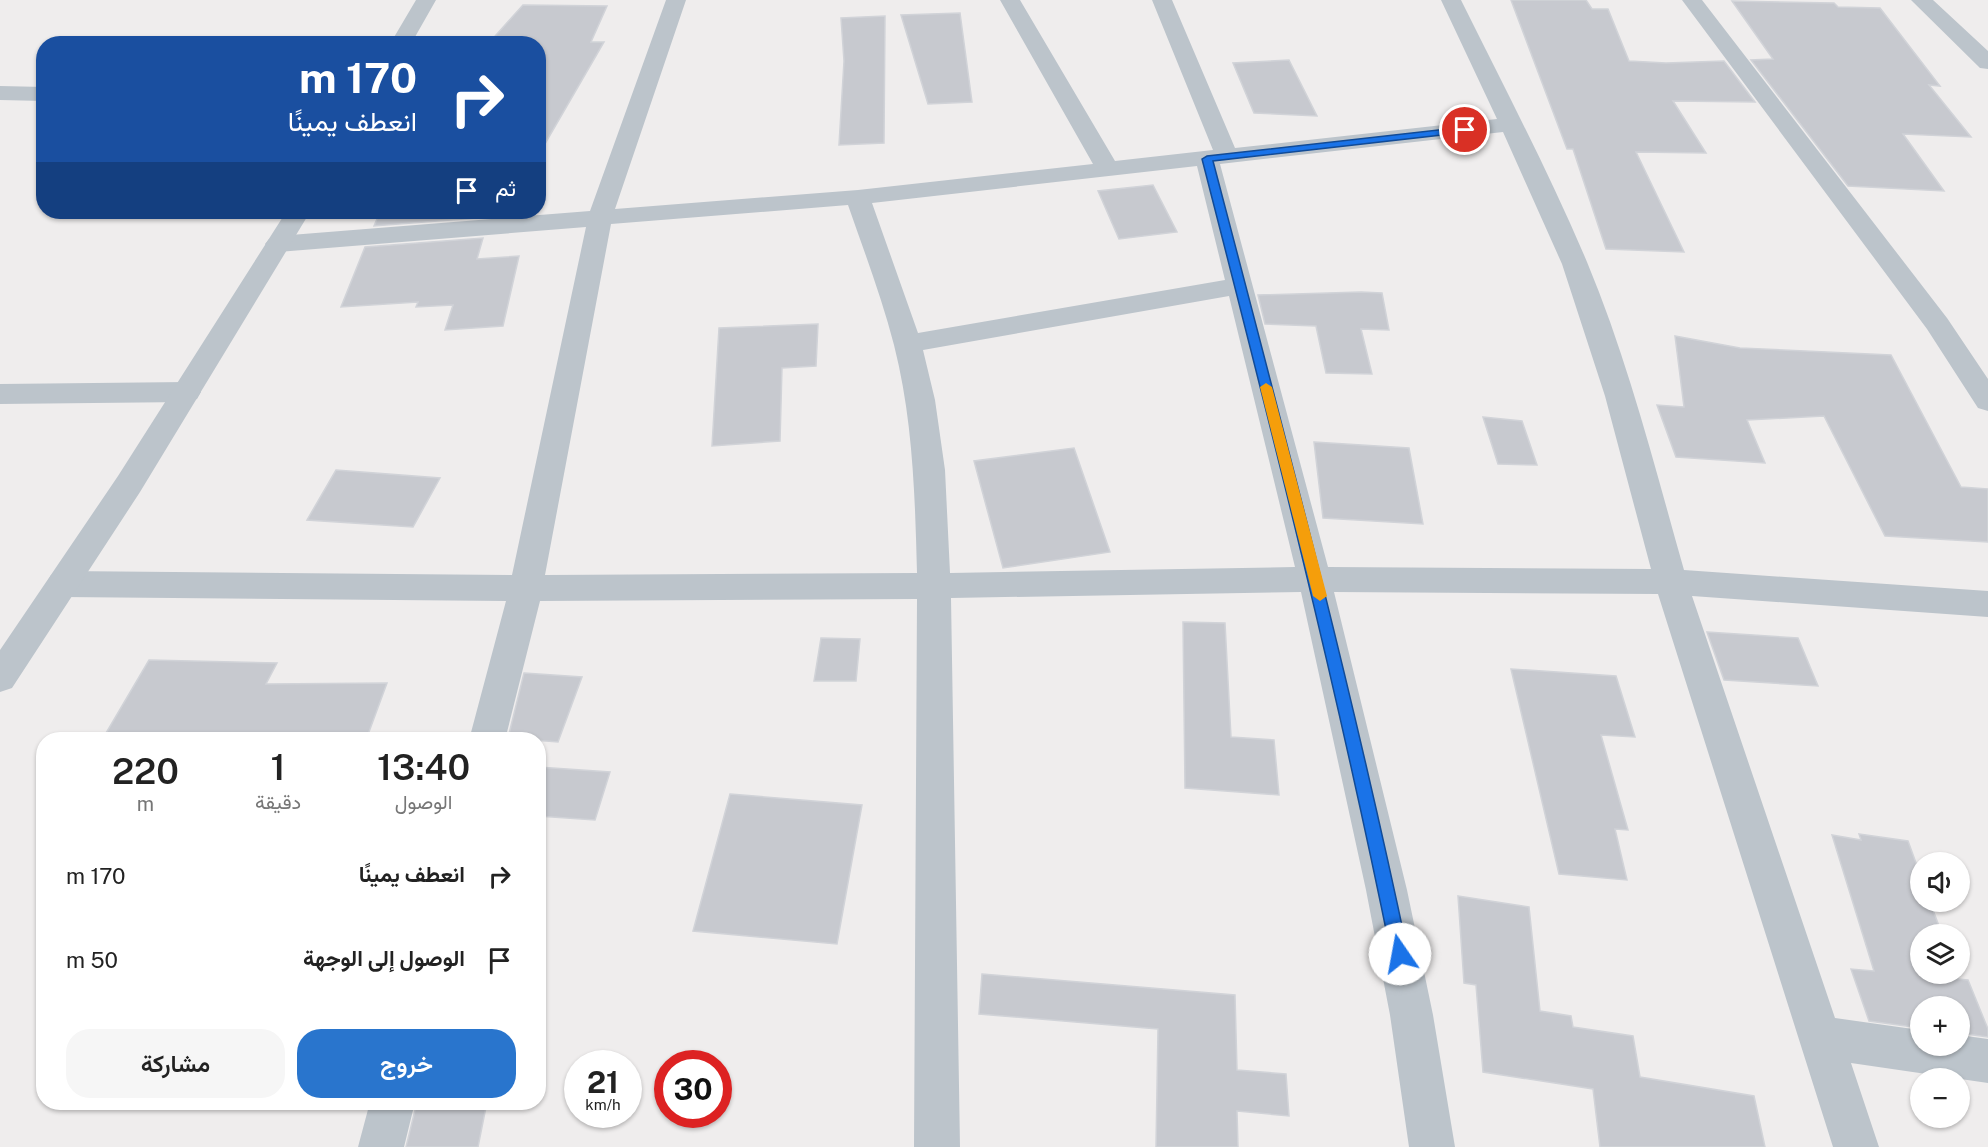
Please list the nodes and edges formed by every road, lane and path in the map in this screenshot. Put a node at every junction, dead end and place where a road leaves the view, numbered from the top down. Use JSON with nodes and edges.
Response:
{"nodes":[{"id":1,"x":426,"y":0,"type":"edge"},
{"id":2,"x":676,"y":0,"type":"edge"},
{"id":3,"x":1010,"y":0,"type":"edge"},
{"id":4,"x":1162,"y":0,"type":"edge"},
{"id":5,"x":1451,"y":0,"type":"edge"},
{"id":6,"x":1692,"y":0,"type":"edge"},
{"id":7,"x":1921,"y":0,"type":"edge"},
{"id":8,"x":405,"y":36,"type":"edge"},
{"id":9,"x":1988,"y":63,"type":"edge"},
{"id":10,"x":0,"y":93,"type":"edge"},
{"id":11,"x":36,"y":94,"type":"edge"},
{"id":12,"x":1512,"y":124,"type":"junction"},
{"id":13,"x":1217,"y":157,"type":"junction"},
{"id":14,"x":1108,"y":169,"type":"junction"},
{"id":15,"x":858,"y":197,"type":"junction"},
{"id":16,"x":600,"y":218,"type":"junction"},
{"id":17,"x":294,"y":219,"type":"edge"},
{"id":18,"x":278,"y":244,"type":"junction"},
{"id":19,"x":1240,"y":286,"type":"junction"},
{"id":20,"x":908,"y":344,"type":"junction"},
{"id":21,"x":187,"y":392,"type":"junction"},
{"id":22,"x":0,"y":394,"type":"edge"},
{"id":23,"x":1988,"y":400,"type":"edge"},
{"id":24,"x":1316,"y":579,"type":"junction"},
{"id":25,"x":1671,"y":582,"type":"junction"},
{"id":26,"x":63,"y":584,"type":"junction"},
{"id":27,"x":934,"y":586,"type":"junction"},
{"id":28,"x":526,"y":588,"type":"junction"},
{"id":29,"x":1988,"y":604,"type":"edge"},
{"id":30,"x":0,"y":678,"type":"edge"},
{"id":31,"x":489,"y":732,"type":"edge"},
{"id":32,"x":1819,"y":1037,"type":"junction"},
{"id":33,"x":1988,"y":1061,"type":"edge"},
{"id":34,"x":391,"y":1110,"type":"edge"},
{"id":35,"x":381,"y":1147,"type":"edge"},
{"id":36,"x":937,"y":1147,"type":"edge"},
{"id":37,"x":1432,"y":1147,"type":"edge"},
{"id":38,"x":1856,"y":1147,"type":"edge"}],
"edges":[{"from":1,"to":8,"type":"street"},
{"from":2,"to":16,"type":"street"},
{"from":3,"to":14,"type":"street"},
{"from":4,"to":13,"type":"street"},
{"from":5,"to":12,"type":"street"},
{"from":6,"to":23,"type":"street"},
{"from":7,"to":9,"type":"street"},
{"from":10,"to":11,"type":"street"},
{"from":12,"to":13,"type":"street"},
{"from":12,"to":25,"type":"street"},
{"from":13,"to":14,"type":"street"},
{"from":13,"to":19,"type":"street"},
{"from":14,"to":15,"type":"street"},
{"from":15,"to":16,"type":"street"},
{"from":15,"to":20,"type":"street"},
{"from":16,"to":18,"type":"street"},
{"from":16,"to":28,"type":"street"},
{"from":17,"to":18,"type":"street"},
{"from":18,"to":21,"type":"street"},
{"from":19,"to":20,"type":"street"},
{"from":19,"to":24,"type":"street"},
{"from":20,"to":27,"type":"street"},
{"from":21,"to":22,"type":"street"},
{"from":21,"to":26,"type":"street"},
{"from":24,"to":25,"type":"street"},
{"from":24,"to":27,"type":"street"},
{"from":24,"to":37,"type":"street"},
{"from":25,"to":29,"type":"street"},
{"from":25,"to":32,"type":"street"},
{"from":26,"to":28,"type":"street"},
{"from":26,"to":30,"type":"street"},
{"from":27,"to":28,"type":"street"},
{"from":27,"to":36,"type":"street"},
{"from":28,"to":31,"type":"street"},
{"from":32,"to":33,"type":"street"},
{"from":32,"to":38,"type":"street"},
{"from":34,"to":35,"type":"street"}]}
